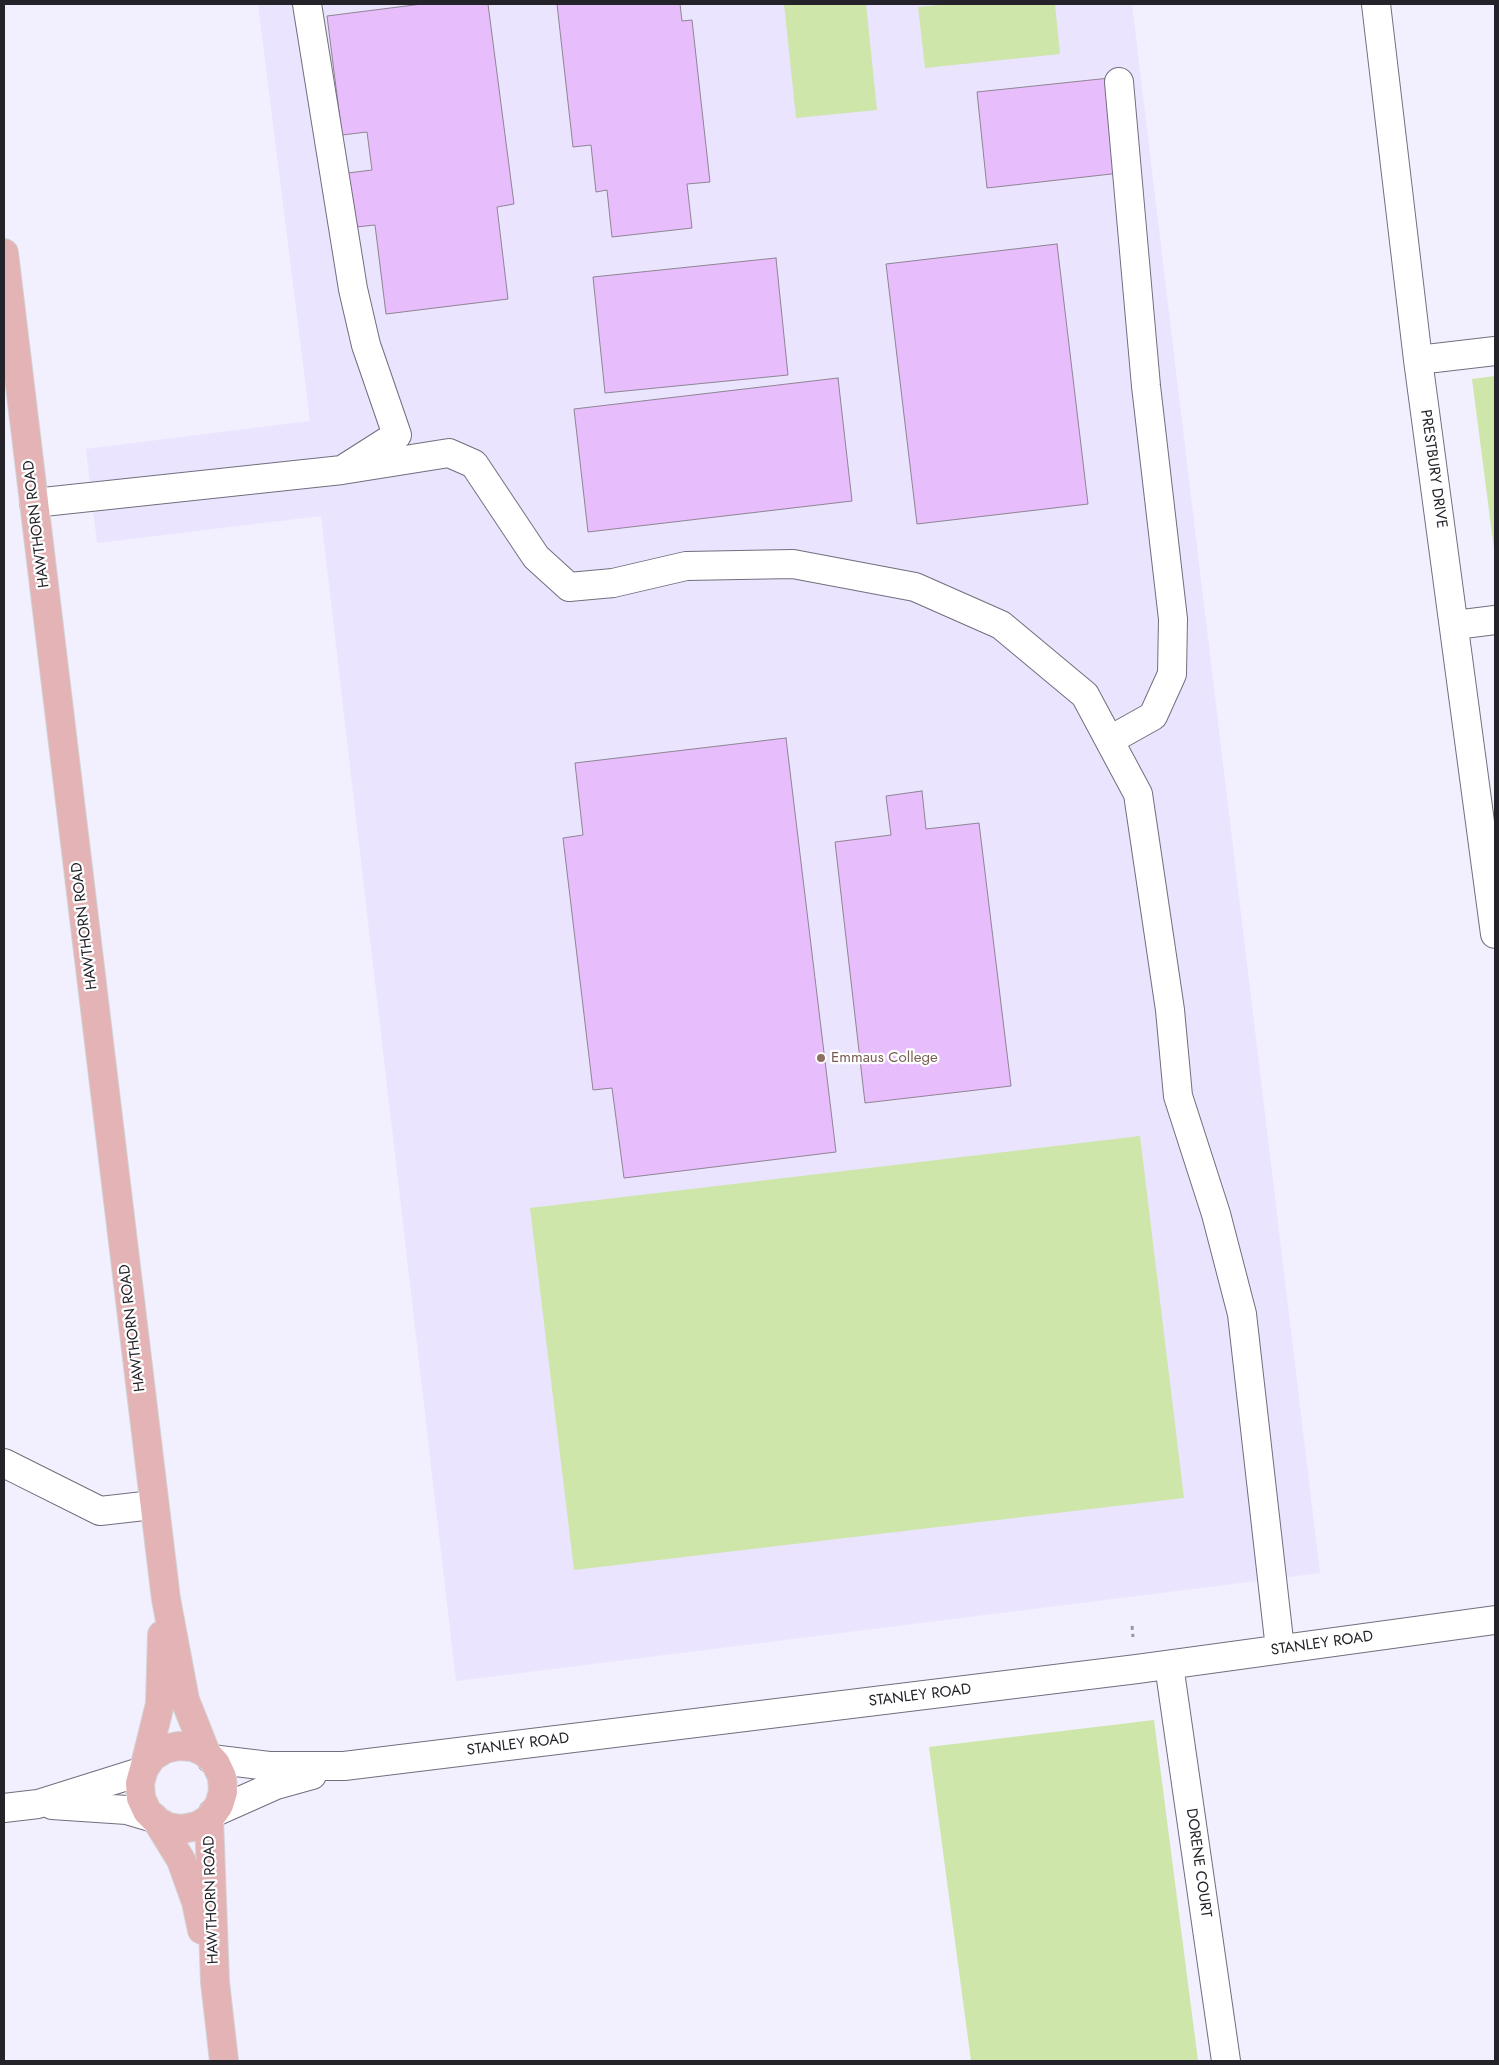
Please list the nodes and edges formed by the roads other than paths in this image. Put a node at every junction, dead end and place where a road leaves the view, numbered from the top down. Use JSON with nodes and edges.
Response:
{"nodes":[{"id":1,"x":307,"y":4,"type":"edge"},
{"id":2,"x":1376,"y":4,"type":"edge"},
{"id":3,"x":1119,"y":82,"type":"dead end"},
{"id":4,"x":4,"y":253,"type":"edge"},
{"id":5,"x":1495,"y":351,"type":"edge"},
{"id":6,"x":1418,"y":360,"type":"junction"},
{"id":7,"x":342,"y":470,"type":"junction"},
{"id":8,"x":34,"y":503,"type":"junction"},
{"id":9,"x":1495,"y":620,"type":"edge"},
{"id":10,"x":1455,"y":625,"type":"junction"},
{"id":11,"x":1110,"y":740,"type":"junction"},
{"id":12,"x":1495,"y":934,"type":"edge"},
{"id":13,"x":4,"y":1463,"type":"edge"},
{"id":14,"x":153,"y":1505,"type":"junction"},
{"id":15,"x":166,"y":1599,"type":"junction"},
{"id":16,"x":1495,"y":1620,"type":"edge"},
{"id":17,"x":1280,"y":1649,"type":"junction"},
{"id":18,"x":1169,"y":1665,"type":"junction"},
{"id":19,"x":208,"y":1756,"type":"junction"},
{"id":20,"x":344,"y":1766,"type":"junction"},
{"id":21,"x":143,"y":1770,"type":"junction"},
{"id":22,"x":38,"y":1804,"type":"junction"},
{"id":23,"x":4,"y":1808,"type":"edge"},
{"id":24,"x":211,"y":1816,"type":"junction"},
{"id":25,"x":155,"y":1819,"type":"junction"},
{"id":26,"x":215,"y":1982,"type":"junction"},
{"id":27,"x":224,"y":2061,"type":"edge"},
{"id":28,"x":1226,"y":2061,"type":"edge"}],
"edges":[{"from":1,"to":7,"type":"street"},
{"from":2,"to":6,"type":"street","name":"PRESTBURY DRIVE"},
{"from":3,"to":11,"type":"street"},
{"from":4,"to":8,"type":"main road","name":"HAWTHORN ROAD"},
{"from":5,"to":6,"type":"street"},
{"from":6,"to":10,"type":"street","name":"PRESTBURY DRIVE"},
{"from":7,"to":8,"type":"street"},
{"from":7,"to":11,"type":"street"},
{"from":8,"to":14,"type":"main road","name":"HAWTHORN ROAD"},
{"from":9,"to":10,"type":"street"},
{"from":10,"to":12,"type":"street","name":"PRESTBURY DRIVE"},
{"from":11,"to":17,"type":"street"},
{"from":13,"to":14,"type":"street"},
{"from":14,"to":15,"type":"main road","name":"HAWTHORN ROAD"},
{"from":15,"to":19,"type":"main road","name":"HAWTHORN ROAD"},
{"from":15,"to":21,"type":"main road","name":"HAWTHORN ROAD"},
{"from":16,"to":17,"type":"street","name":"STANLEY ROAD"},
{"from":17,"to":18,"type":"street","name":"STANLEY ROAD"},
{"from":18,"to":20,"type":"street","name":"STANLEY ROAD"},
{"from":18,"to":28,"type":"street","name":"DORENE COURT"},
{"from":19,"to":20,"type":"street","name":"STANLEY ROAD"},
{"from":19,"to":21,"type":"main road"},
{"from":19,"to":24,"type":"main road"},
{"from":20,"to":24,"type":"street","name":"STANLEY ROAD"},
{"from":21,"to":22,"type":"street"},
{"from":21,"to":25,"type":"main road"},
{"from":22,"to":23,"type":"street"},
{"from":22,"to":25,"type":"street"},
{"from":24,"to":25,"type":"main road"},
{"from":24,"to":26,"type":"main road","name":"HAWTHORN ROAD"},
{"from":25,"to":26,"type":"main road","name":"HAWTHORN ROAD"},
{"from":26,"to":27,"type":"main road","name":"HAWTHORN ROAD"}]}
